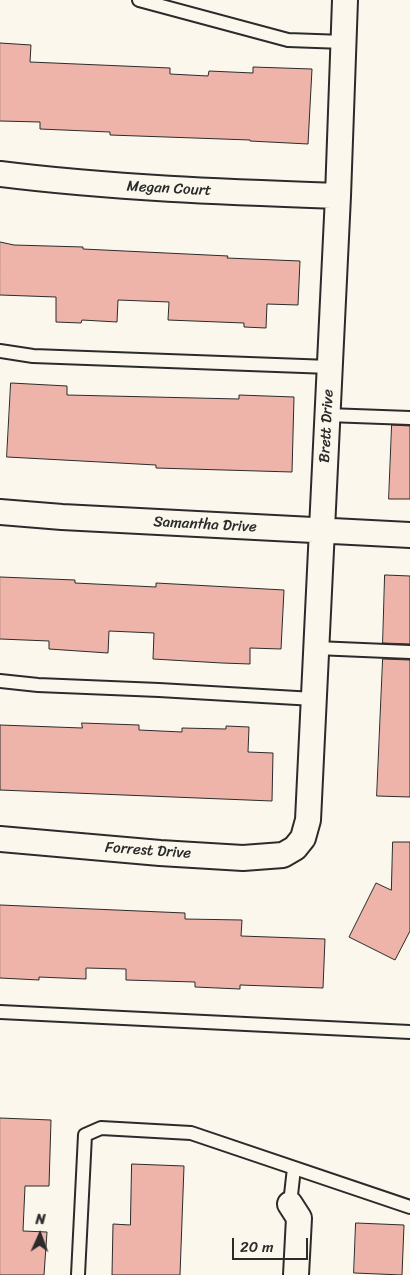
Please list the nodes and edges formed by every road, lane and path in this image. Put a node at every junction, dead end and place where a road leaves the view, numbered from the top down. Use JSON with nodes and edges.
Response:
{"nodes":[{"id":1,"x":139,"y":0,"type":"edge"},
{"id":2,"x":345,"y":0,"type":"edge"},
{"id":3,"x":344,"y":42,"type":"junction"},
{"id":4,"x":0,"y":174,"type":"edge"},
{"id":5,"x":338,"y":196,"type":"junction"},
{"id":6,"x":0,"y":351,"type":"edge"},
{"id":7,"x":330,"y":367,"type":"junction"},
{"id":8,"x":327,"y":415,"type":"junction"},
{"id":9,"x":410,"y":418,"type":"edge"},
{"id":10,"x":0,"y":512,"type":"edge"},
{"id":11,"x":321,"y":532,"type":"junction"},
{"id":12,"x":410,"y":535,"type":"edge"},
{"id":13,"x":316,"y":648,"type":"junction"},
{"id":14,"x":410,"y":652,"type":"edge"},
{"id":15,"x":0,"y":681,"type":"edge"},
{"id":16,"x":314,"y":699,"type":"junction"},
{"id":17,"x":0,"y":839,"type":"edge"},
{"id":18,"x":295,"y":848,"type":"joint"},
{"id":19,"x":0,"y":1012,"type":"edge"},
{"id":20,"x":410,"y":1032,"type":"edge"},
{"id":21,"x":294,"y":1168,"type":"junction"},
{"id":22,"x":290,"y":1204,"type":"joint"},
{"id":23,"x":410,"y":1207,"type":"edge"},
{"id":24,"x":78,"y":1275,"type":"edge"},
{"id":25,"x":296,"y":1275,"type":"edge"}],
"edges":[{"from":1,"to":3,"type":"lane"},
{"from":2,"to":3,"type":"street","name":"Brett Drive"},
{"from":3,"to":5,"type":"street","name":"Brett Drive"},
{"from":4,"to":5,"type":"street","name":"Megan Court"},
{"from":5,"to":7,"type":"street","name":"Brett Drive"},
{"from":6,"to":7,"type":"lane"},
{"from":7,"to":8,"type":"street","name":"Brett Drive"},
{"from":8,"to":9,"type":"lane"},
{"from":8,"to":11,"type":"street","name":"Brett Drive"},
{"from":10,"to":11,"type":"street","name":"Samantha Drive"},
{"from":11,"to":12,"type":"street","name":"Samantha Drive"},
{"from":11,"to":13,"type":"street","name":"Brett Drive"},
{"from":13,"to":14,"type":"lane"},
{"from":13,"to":16,"type":"street","name":"Brett Drive"},
{"from":15,"to":16,"type":"lane"},
{"from":16,"to":18,"type":"street","name":"Brett Drive"},
{"from":17,"to":18,"type":"street","name":"Forrest Drive"},
{"from":19,"to":20,"type":"lane"},
{"from":21,"to":22,"type":"lane"},
{"from":21,"to":23,"type":"lane"},
{"from":21,"to":24,"type":"lane"},
{"from":22,"to":25,"type":"street"}]}
